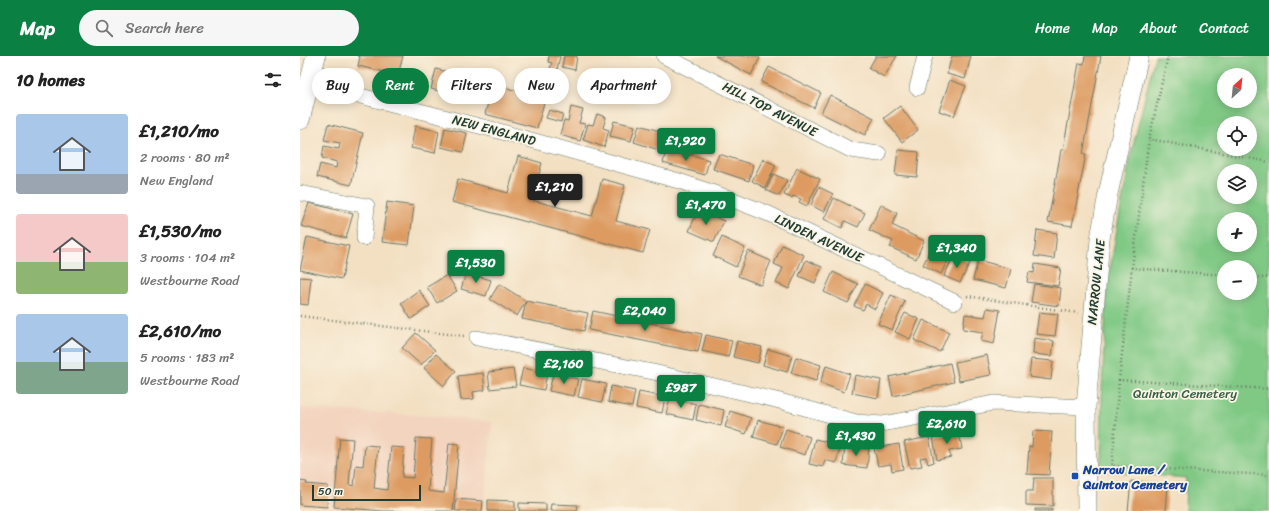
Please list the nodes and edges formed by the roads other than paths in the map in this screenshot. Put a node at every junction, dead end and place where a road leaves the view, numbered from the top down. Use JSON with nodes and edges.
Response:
{"nodes":[{"id":1,"x":316,"y":56,"type":"edge"},
{"id":2,"x":664,"y":56,"type":"edge"},
{"id":3,"x":924,"y":56,"type":"edge"},
{"id":4,"x":1139,"y":56,"type":"edge"},
{"id":5,"x":309,"y":83,"type":"junction"},
{"id":6,"x":917,"y":88,"type":"dead end"},
{"id":7,"x":300,"y":120,"type":"edge"},
{"id":8,"x":880,"y":154,"type":"dead end"},
{"id":9,"x":679,"y":181,"type":"joint"},
{"id":10,"x":300,"y":193,"type":"edge"},
{"id":11,"x":364,"y":238,"type":"dead end"},
{"id":12,"x":955,"y":302,"type":"road end"},
{"id":13,"x":477,"y":338,"type":"road end"},
{"id":14,"x":1086,"y":407,"type":"junction"},
{"id":15,"x":1087,"y":511,"type":"edge"}],
"edges":[{"from":1,"to":5,"type":"main road"},
{"from":2,"to":8,"type":"street","name":"HILL TOP AVENUE"},
{"from":3,"to":6,"type":"street"},
{"from":4,"to":14,"type":"main road","name":"NARROW LANE"},
{"from":5,"to":7,"type":"main road"},
{"from":5,"to":9,"type":"street","name":"NEW ENGLAND"},
{"from":9,"to":12,"type":"street","name":"LINDEN AVENUE"},
{"from":10,"to":11,"type":"street"},
{"from":13,"to":14,"type":"street"},
{"from":14,"to":15,"type":"main road","name":"NARROW LANE"}]}
